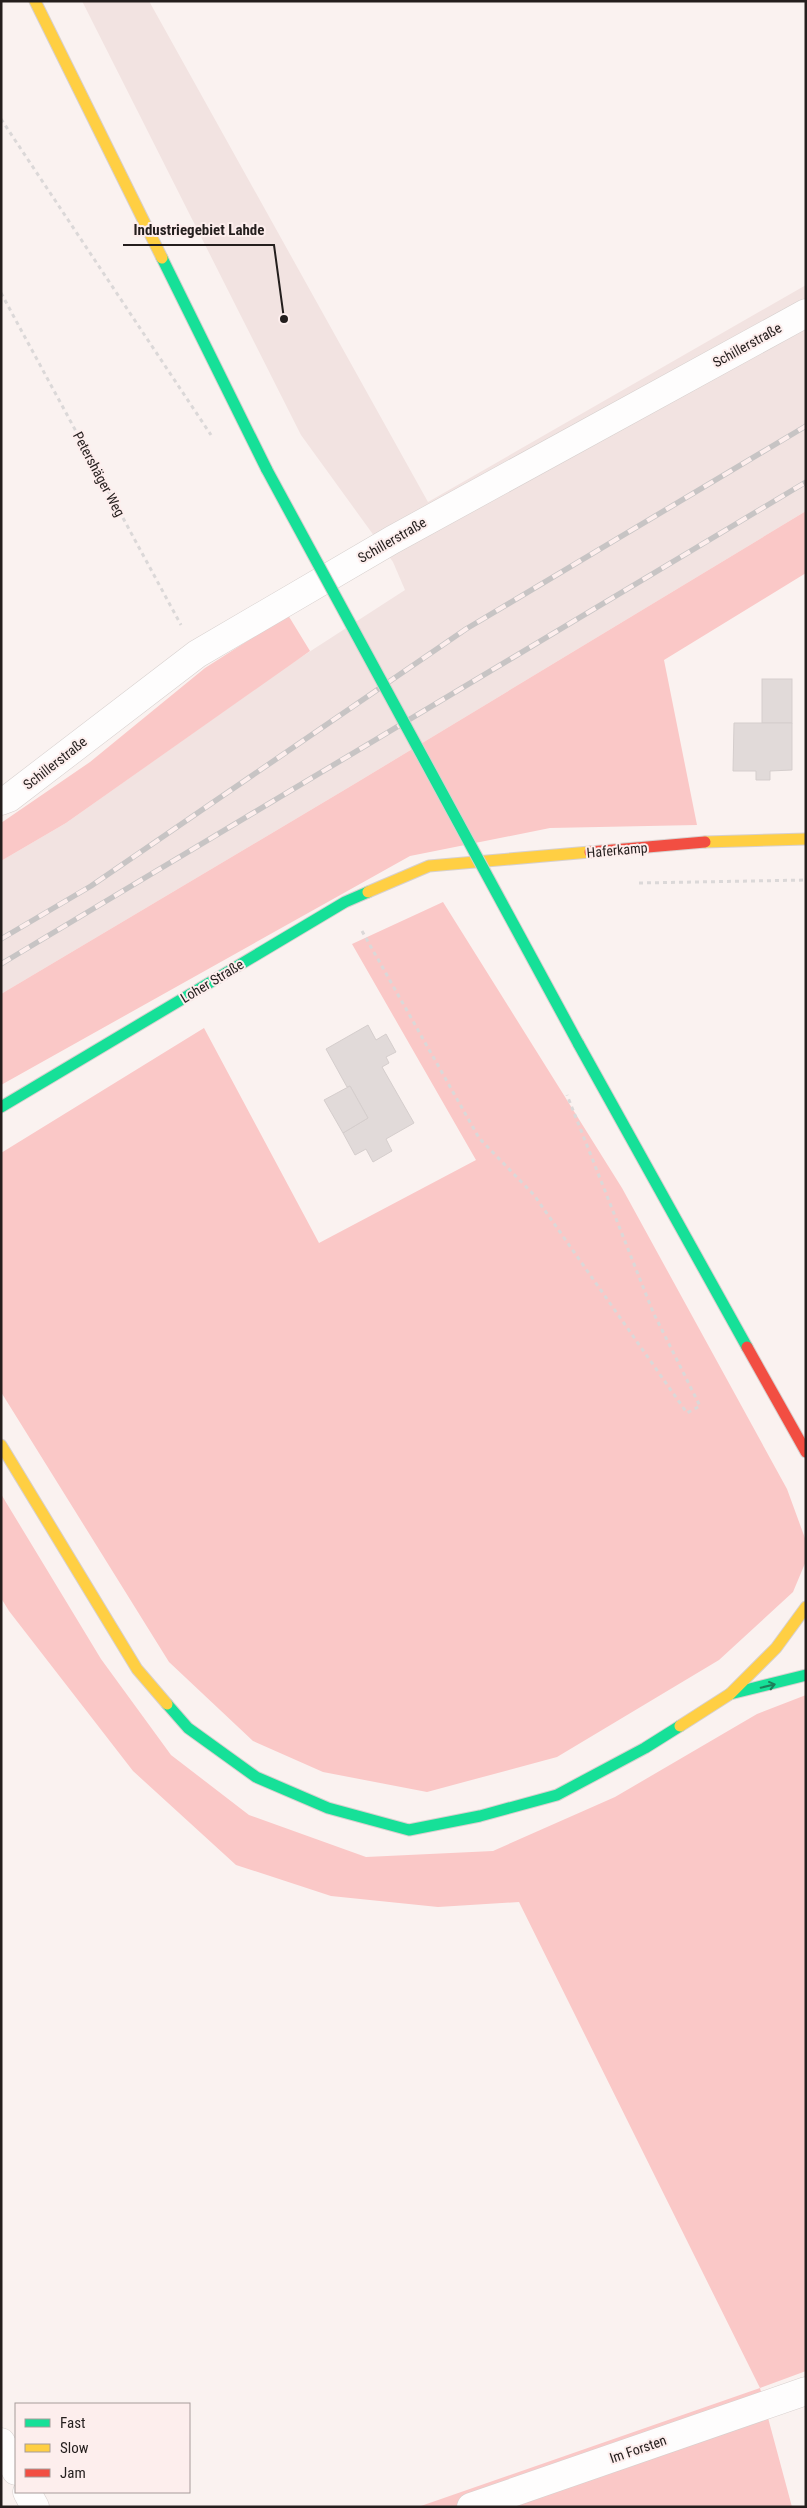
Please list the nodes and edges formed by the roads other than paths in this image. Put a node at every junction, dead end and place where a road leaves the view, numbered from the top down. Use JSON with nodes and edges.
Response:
{"nodes":[{"id":1,"x":34,"y":1,"type":"edge"},
{"id":2,"x":806,"y":313,"type":"edge"},
{"id":3,"x":1,"y":802,"type":"edge"},
{"id":4,"x":806,"y":839,"type":"edge"},
{"id":5,"x":429,"y":866,"type":"joint"},
{"id":6,"x":1,"y":1108,"type":"edge"},
{"id":7,"x":1,"y":1445,"type":"edge"},
{"id":8,"x":806,"y":1452,"type":"edge"},
{"id":9,"x":806,"y":1607,"type":"edge"},
{"id":10,"x":806,"y":1630,"type":"edge"},
{"id":11,"x":776,"y":1648,"type":"junction"},
{"id":12,"x":806,"y":1675,"type":"edge"},
{"id":13,"x":730,"y":1694,"type":"junction"},
{"id":14,"x":806,"y":2391,"type":"edge"},
{"id":15,"x":1,"y":2442,"type":"edge"},
{"id":16,"x":15,"y":2469,"type":"edge"},
{"id":17,"x":28,"y":2493,"type":"edge"},
{"id":18,"x":35,"y":2507,"type":"edge"},
{"id":19,"x":471,"y":2507,"type":"edge"}],
"edges":[{"from":1,"to":8,"type":"street","bridge":true},
{"from":2,"to":3,"type":"street","name":"Schillerstraße"},
{"from":4,"to":5,"type":"street","name":"Haferkamp"},
{"from":5,"to":6,"type":"street","name":"Loher Straße"},
{"from":7,"to":13,"type":"street"},
{"from":9,"to":11,"type":"street"},
{"from":10,"to":11,"type":"street"},
{"from":11,"to":13,"type":"street"},
{"from":13,"to":12,"type":"street","one_way":true},
{"from":14,"to":19,"type":"street","name":"Im Forsten"},
{"from":15,"to":16,"type":"street"},
{"from":17,"to":18,"type":"street"}]}
